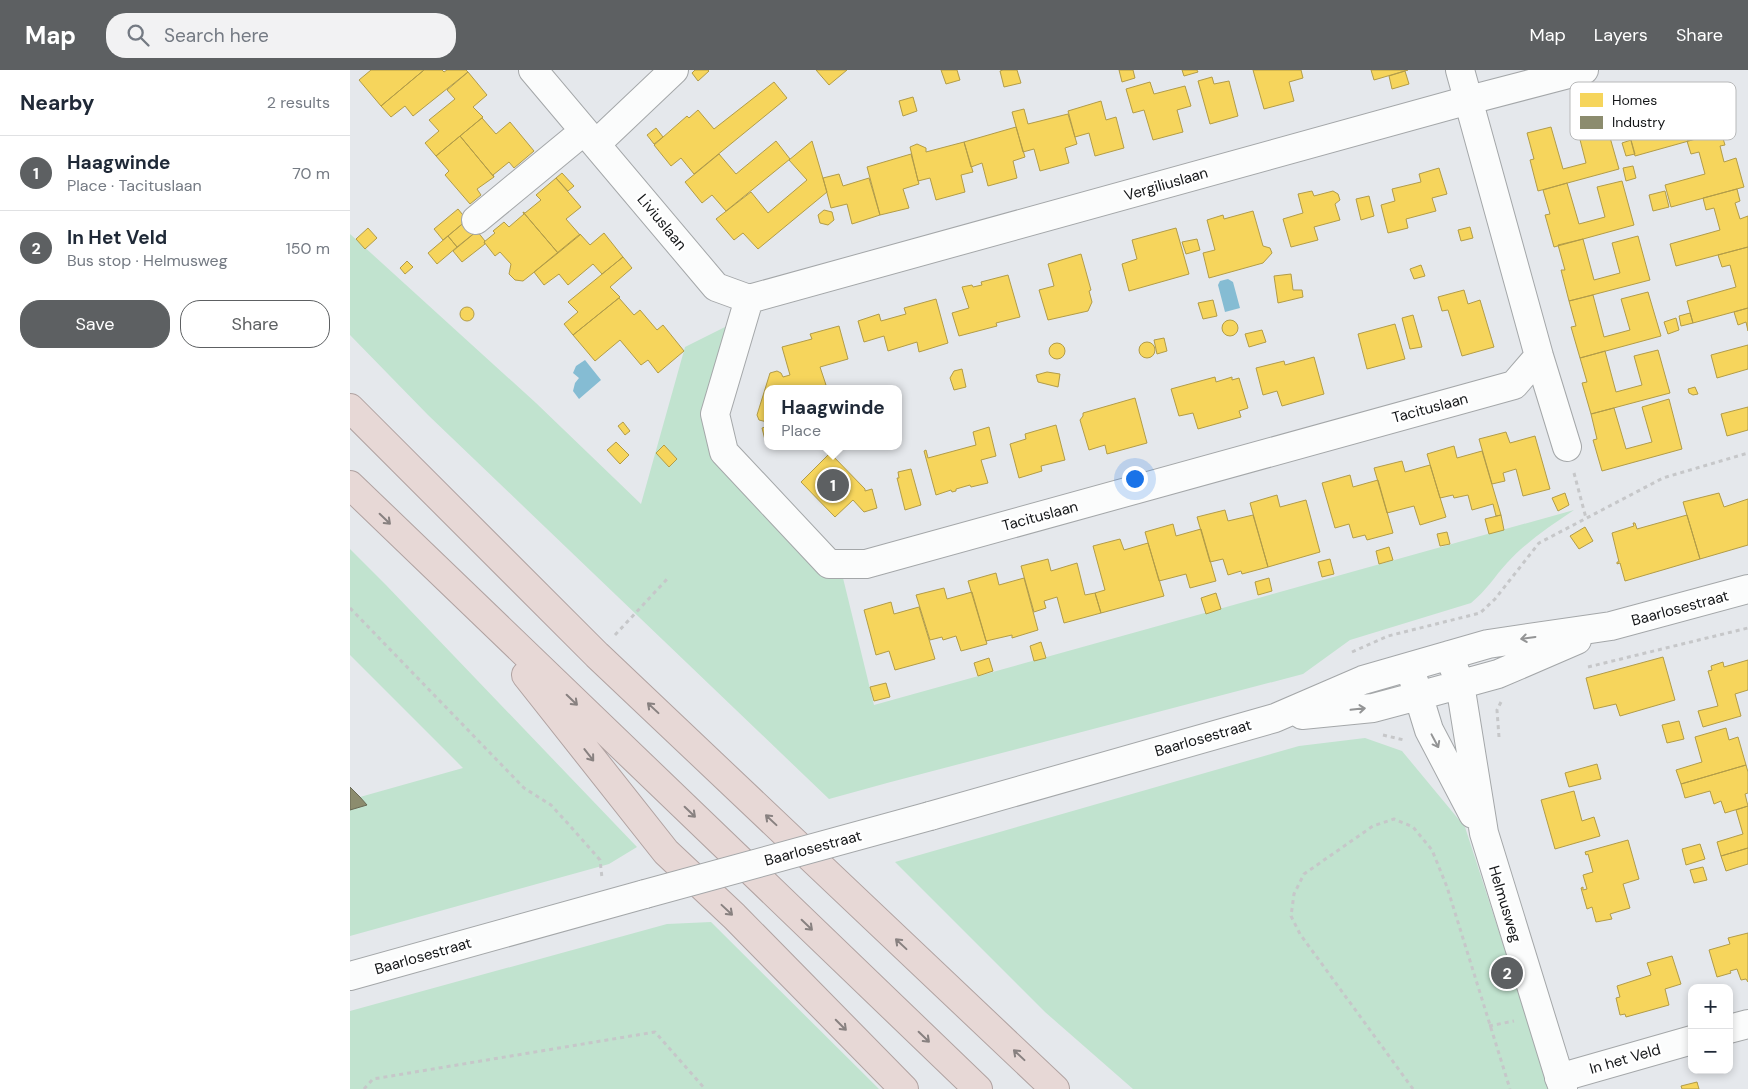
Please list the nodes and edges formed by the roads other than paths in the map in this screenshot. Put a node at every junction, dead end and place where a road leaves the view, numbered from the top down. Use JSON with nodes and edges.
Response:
{"nodes":[{"id":1,"x":533,"y":70,"type":"edge"},
{"id":2,"x":674,"y":70,"type":"edge"},
{"id":3,"x":1460,"y":70,"type":"edge"},
{"id":4,"x":1584,"y":70,"type":"edge"},
{"id":5,"x":1469,"y":100,"type":"junction"},
{"id":6,"x":590,"y":137,"type":"junction"},
{"id":7,"x":476,"y":220,"type":"dead end"},
{"id":8,"x":749,"y":299,"type":"junction"},
{"id":9,"x":1539,"y":356,"type":"junction"},
{"id":10,"x":350,"y":408,"type":"edge"},
{"id":11,"x":1567,"y":447,"type":"road end"},
{"id":12,"x":350,"y":485,"type":"edge"},
{"id":13,"x":1748,"y":589,"type":"edge"},
{"id":14,"x":461,"y":593,"type":"junction"},
{"id":15,"x":1611,"y":626,"type":"junction"},
{"id":16,"x":1449,"y":655,"type":"junction"},
{"id":17,"x":1409,"y":667,"type":"junction"},
{"id":18,"x":1460,"y":684,"type":"junction"},
{"id":19,"x":1418,"y":696,"type":"junction"},
{"id":20,"x":1275,"y":718,"type":"junction"},
{"id":21,"x":1484,"y":833,"type":"junction"},
{"id":22,"x":350,"y":976,"type":"edge"},
{"id":23,"x":1748,"y":1024,"type":"edge"},
{"id":24,"x":1733,"y":1028,"type":"edge"},
{"id":25,"x":1688,"y":1041,"type":"edge"},
{"id":26,"x":1561,"y":1083,"type":"edge"},
{"id":27,"x":904,"y":1089,"type":"edge"},
{"id":28,"x":978,"y":1089,"type":"edge"},
{"id":29,"x":1055,"y":1089,"type":"edge"}],
"edges":[{"from":1,"to":6,"type":"street","name":"Liviuslaan"},
{"from":2,"to":6,"type":"street"},
{"from":3,"to":5,"type":"street"},
{"from":4,"to":5,"type":"street","name":"Vergiliuslaan"},
{"from":5,"to":8,"type":"street","name":"Vergiliuslaan"},
{"from":5,"to":9,"type":"street"},
{"from":6,"to":7,"type":"street"},
{"from":6,"to":8,"type":"street","name":"Liviuslaan"},
{"from":8,"to":9,"type":"street","name":"Tacituslaan"},
{"from":9,"to":11,"type":"street"},
{"from":29,"to":10,"type":"highway","one_way":true},
{"from":12,"to":14,"type":"highway","one_way":true},
{"from":13,"to":15,"type":"street","name":"Baarlosestraat"},
{"from":14,"to":27,"type":"highway","one_way":true},
{"from":14,"to":28,"type":"highway","one_way":true},
{"from":15,"to":16,"type":"street","name":"Baarlosestraat","one_way":true},
{"from":15,"to":18,"type":"street","name":"Baarlosestraat"},
{"from":16,"to":17,"type":"street","name":"Baarlosestraat"},
{"from":16,"to":18,"type":"street","name":"Helmusweg"},
{"from":17,"to":19,"type":"street","name":"Helmusweg"},
{"from":17,"to":20,"type":"street","name":"Baarlosestraat"},
{"from":18,"to":19,"type":"street","name":"Baarlosestraat"},
{"from":18,"to":21,"type":"street","name":"Helmusweg"},
{"from":20,"to":19,"type":"street","name":"Baarlosestraat","one_way":true},
{"from":19,"to":21,"type":"street","name":"Helmusweg","one_way":true},
{"from":20,"to":22,"type":"street","name":"Baarlosestraat","bridge":true},
{"from":21,"to":26,"type":"street","name":"Helmusweg"},
{"from":23,"to":24,"type":"street"},
{"from":25,"to":26,"type":"street","name":"In het Veld"}]}
